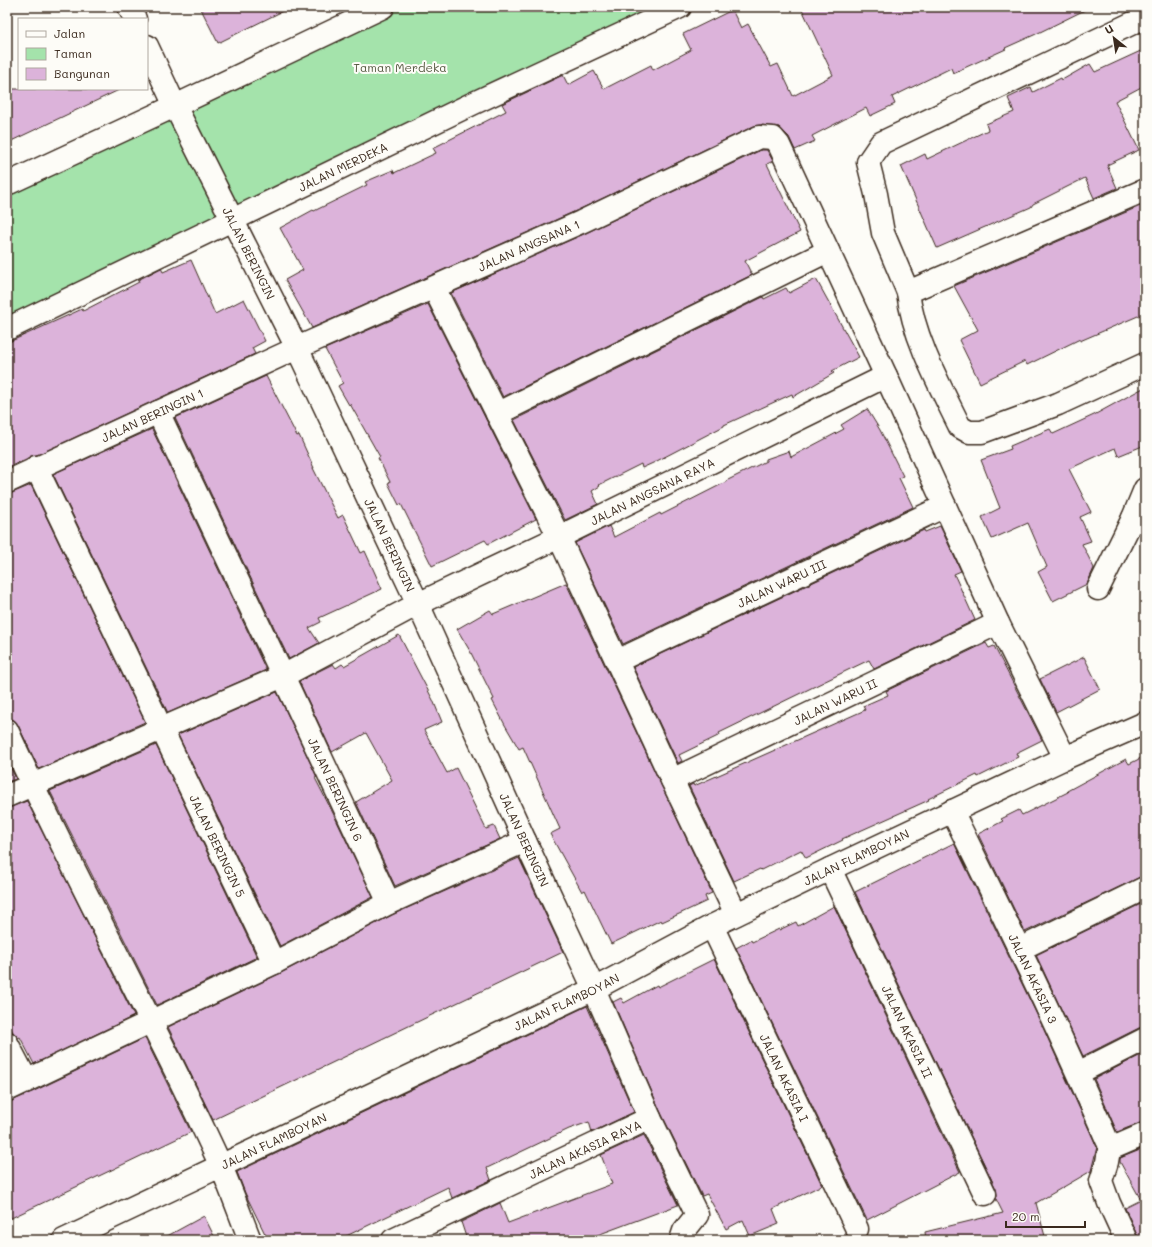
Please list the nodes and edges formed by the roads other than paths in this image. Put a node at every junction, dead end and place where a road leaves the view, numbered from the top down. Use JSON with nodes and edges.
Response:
{"nodes":[{"id":1,"x":129,"y":7,"type":"edge"},
{"id":2,"x":383,"y":7,"type":"edge"},
{"id":3,"x":680,"y":7,"type":"edge"},
{"id":4,"x":1137,"y":17,"type":"edge"},
{"id":5,"x":134,"y":18,"type":"edge"},
{"id":6,"x":148,"y":48,"type":"edge"},
{"id":7,"x":175,"y":106,"type":"junction"},
{"id":8,"x":7,"y":184,"type":"edge"},
{"id":9,"x":1145,"y":190,"type":"edge"},
{"id":10,"x":232,"y":220,"type":"junction"},
{"id":11,"x":828,"y":251,"type":"junction"},
{"id":12,"x":434,"y":288,"type":"junction"},
{"id":13,"x":908,"y":292,"type":"junction"},
{"id":14,"x":7,"y":329,"type":"edge"},
{"id":15,"x":297,"y":348,"type":"junction"},
{"id":16,"x":1145,"y":364,"type":"edge"},
{"id":17,"x":886,"y":376,"type":"junction"},
{"id":18,"x":158,"y":412,"type":"junction"},
{"id":19,"x":497,"y":414,"type":"junction"},
{"id":20,"x":36,"y":467,"type":"junction"},
{"id":21,"x":7,"y":482,"type":"edge"},
{"id":22,"x":1145,"y":489,"type":"edge"},
{"id":23,"x":945,"y":506,"type":"junction"},
{"id":24,"x":1139,"y":521,"type":"edge"},
{"id":25,"x":559,"y":537,"type":"junction"},
{"id":26,"x":1098,"y":589,"type":"dead end"},
{"id":27,"x":418,"y":604,"type":"junction"},
{"id":28,"x":998,"y":623,"type":"junction"},
{"id":29,"x":617,"y":661,"type":"junction"},
{"id":30,"x":283,"y":676,"type":"junction"},
{"id":31,"x":1145,"y":723,"type":"edge"},
{"id":32,"x":7,"y":730,"type":"edge"},
{"id":33,"x":161,"y":730,"type":"junction"},
{"id":34,"x":1065,"y":758,"type":"junction"},
{"id":35,"x":672,"y":780,"type":"junction"},
{"id":36,"x":33,"y":786,"type":"junction"},
{"id":37,"x":7,"y":796,"type":"edge"},
{"id":38,"x":952,"y":812,"type":"junction"},
{"id":39,"x":525,"y":840,"type":"junction"},
{"id":40,"x":830,"y":870,"type":"junction"},
{"id":41,"x":1145,"y":888,"type":"edge"},
{"id":42,"x":389,"y":903,"type":"junction"},
{"id":43,"x":736,"y":914,"type":"junction"},
{"id":44,"x":712,"y":926,"type":"junction"},
{"id":45,"x":1020,"y":949,"type":"junction"},
{"id":46,"x":274,"y":963,"type":"junction"},
{"id":47,"x":594,"y":989,"type":"junction"},
{"id":48,"x":151,"y":1020,"type":"junction"},
{"id":49,"x":1145,"y":1039,"type":"edge"},
{"id":50,"x":7,"y":1044,"type":"edge"},
{"id":51,"x":1078,"y":1073,"type":"junction"},
{"id":52,"x":27,"y":1081,"type":"junction"},
{"id":53,"x":7,"y":1090,"type":"edge"},
{"id":54,"x":650,"y":1118,"type":"junction"},
{"id":55,"x":1145,"y":1134,"type":"edge"},
{"id":56,"x":1111,"y":1144,"type":"junction"},
{"id":57,"x":220,"y":1165,"type":"junction"},
{"id":58,"x":985,"y":1194,"type":"dead end"},
{"id":59,"x":857,"y":1229,"type":"dead end"},
{"id":60,"x":90,"y":1235,"type":"edge"},
{"id":61,"x":64,"y":1240,"type":"edge"},
{"id":62,"x":250,"y":1240,"type":"edge"},
{"id":63,"x":393,"y":1240,"type":"edge"},
{"id":64,"x":681,"y":1240,"type":"edge"},
{"id":65,"x":1126,"y":1240,"type":"edge"}],
"edges":[{"from":1,"to":5,"type":"street"},
{"from":2,"to":7,"type":"street"},
{"from":3,"to":10,"type":"street","name":"JALAN MERDEKA"},
{"from":4,"to":13,"type":"street"},
{"from":6,"to":7,"type":"street","name":"JALAN BERINGIN"},
{"from":7,"to":8,"type":"street"},
{"from":7,"to":10,"type":"street","name":"JALAN BERINGIN"},
{"from":9,"to":13,"type":"street"},
{"from":10,"to":14,"type":"street","name":"JALAN MERDEKA"},
{"from":10,"to":15,"type":"street","name":"JALAN BERINGIN"},
{"from":11,"to":12,"type":"street","name":"JALAN ANGSANA 1"},
{"from":11,"to":17,"type":"street"},
{"from":11,"to":19,"type":"street"},
{"from":12,"to":15,"type":"street","name":"JALAN ANGSANA 1"},
{"from":12,"to":19,"type":"street"},
{"from":13,"to":16,"type":"street"},
{"from":15,"to":18,"type":"street","name":"JALAN BERINGIN 1"},
{"from":15,"to":27,"type":"street","name":"JALAN BERINGIN"},
{"from":17,"to":23,"type":"street"},
{"from":17,"to":25,"type":"street","name":"JALAN ANGSANA RAYA"},
{"from":18,"to":20,"type":"street","name":"JALAN BERINGIN 1"},
{"from":18,"to":30,"type":"street","name":"JALAN BERINGIN 6"},
{"from":19,"to":25,"type":"street"},
{"from":20,"to":21,"type":"street","name":"JALAN BERINGIN 1"},
{"from":20,"to":33,"type":"street","name":"JALAN BERINGIN 5"},
{"from":22,"to":24,"type":"street"},
{"from":23,"to":28,"type":"street"},
{"from":23,"to":29,"type":"street","name":"JALAN WARU III"},
{"from":24,"to":26,"type":"street"},
{"from":25,"to":27,"type":"street","name":"JALAN ANGSANA RAYA"},
{"from":25,"to":29,"type":"street"},
{"from":27,"to":30,"type":"street","name":"JALAN ANGSANA RAYA"},
{"from":27,"to":39,"type":"street","name":"JALAN BERINGIN"},
{"from":28,"to":34,"type":"street"},
{"from":28,"to":35,"type":"street","name":"JALAN WARU II"},
{"from":29,"to":35,"type":"street"},
{"from":30,"to":33,"type":"street","name":"JALAN ANGSANA RAYA"},
{"from":30,"to":42,"type":"street","name":"JALAN BERINGIN 6"},
{"from":31,"to":34,"type":"street","name":"JALAN FLAMBOYAN"},
{"from":32,"to":36,"type":"street"},
{"from":33,"to":36,"type":"street","name":"JALAN ANGSANA RAYA"},
{"from":33,"to":46,"type":"street","name":"JALAN BERINGIN 5"},
{"from":34,"to":38,"type":"street","name":"JALAN FLAMBOYAN"},
{"from":35,"to":43,"type":"street"},
{"from":36,"to":37,"type":"street","name":"JALAN ANGSANA RAYA"},
{"from":36,"to":48,"type":"street"},
{"from":38,"to":40,"type":"street","name":"JALAN FLAMBOYAN"},
{"from":38,"to":45,"type":"street","name":"JALAN AKASIA 3"},
{"from":39,"to":42,"type":"street"},
{"from":39,"to":47,"type":"street","name":"JALAN BERINGIN"},
{"from":40,"to":43,"type":"street","name":"JALAN FLAMBOYAN"},
{"from":40,"to":58,"type":"street","name":"JALAN AKASIA II"},
{"from":41,"to":45,"type":"street"},
{"from":42,"to":46,"type":"street"},
{"from":43,"to":44,"type":"street","name":"JALAN FLAMBOYAN"},
{"from":44,"to":47,"type":"street","name":"JALAN FLAMBOYAN"},
{"from":44,"to":59,"type":"street","name":"JALAN AKASIA I"},
{"from":45,"to":51,"type":"street","name":"JALAN AKASIA 3"},
{"from":46,"to":48,"type":"street"},
{"from":47,"to":54,"type":"street","name":"JALAN AKASIA RAYA"},
{"from":47,"to":57,"type":"street","name":"JALAN FLAMBOYAN"},
{"from":48,"to":52,"type":"street"},
{"from":48,"to":57,"type":"street"},
{"from":49,"to":51,"type":"street"},
{"from":50,"to":52,"type":"street"},
{"from":51,"to":56,"type":"street","name":"JALAN AKASIA 3"},
{"from":52,"to":53,"type":"street"},
{"from":54,"to":63,"type":"street","name":"JALAN AKASIA RAYA"},
{"from":54,"to":64,"type":"street"},
{"from":55,"to":56,"type":"street"},
{"from":56,"to":65,"type":"street"},
{"from":57,"to":60,"type":"street","name":"JALAN FLAMBOYAN"},
{"from":57,"to":62,"type":"street"},
{"from":60,"to":61,"type":"street","name":"JALAN FLAMBOYAN"}]}
